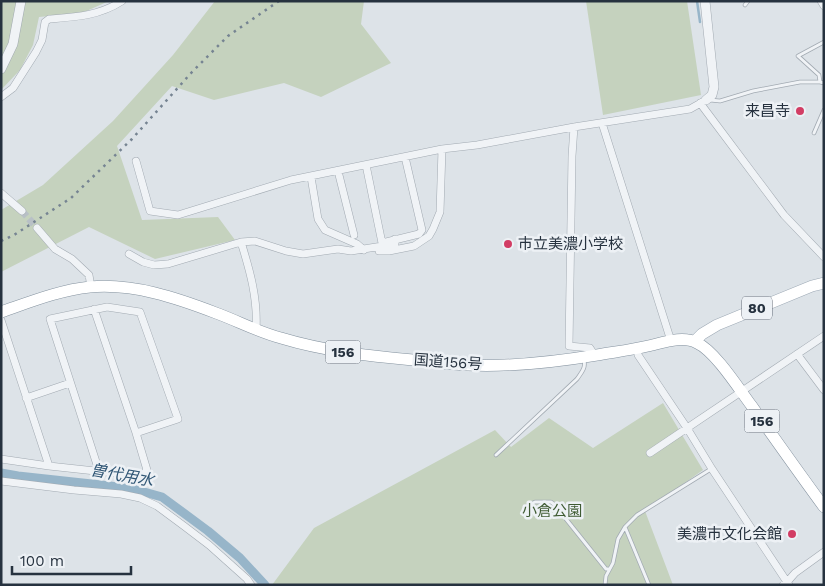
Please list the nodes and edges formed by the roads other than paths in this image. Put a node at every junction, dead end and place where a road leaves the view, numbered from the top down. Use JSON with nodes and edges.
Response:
{"nodes":[{"id":1,"x":21,"y":1,"type":"edge"},
{"id":2,"x":122,"y":1,"type":"edge"},
{"id":3,"x":705,"y":1,"type":"edge"},
{"id":4,"x":821,"y":1,"type":"edge"},
{"id":5,"x":824,"y":6,"type":"edge"},
{"id":6,"x":824,"y":42,"type":"edge"},
{"id":7,"x":1,"y":69,"type":"edge"},
{"id":8,"x":822,"y":82,"type":"edge"},
{"id":9,"x":1,"y":97,"type":"edge"},
{"id":10,"x":703,"y":102,"type":"junction"},
{"id":11,"x":824,"y":110,"type":"edge"},
{"id":12,"x":602,"y":123,"type":"junction"},
{"id":13,"x":574,"y":127,"type":"junction"},
{"id":14,"x":814,"y":133,"type":"dead end"},
{"id":15,"x":442,"y":149,"type":"junction"},
{"id":16,"x":405,"y":157,"type":"junction"},
{"id":17,"x":136,"y":161,"type":"dead end"},
{"id":18,"x":366,"y":165,"type":"junction"},
{"id":19,"x":338,"y":171,"type":"junction"},
{"id":20,"x":311,"y":177,"type":"junction"},
{"id":21,"x":1,"y":193,"type":"edge"},
{"id":22,"x":22,"y":211,"type":"tunnel mouth"},
{"id":23,"x":37,"y":228,"type":"tunnel mouth"},
{"id":24,"x":354,"y":235,"type":"dead end"},
{"id":25,"x":395,"y":239,"type":"junction"},
{"id":26,"x":241,"y":242,"type":"junction"},
{"id":27,"x":363,"y":249,"type":"junction"},
{"id":28,"x":129,"y":254,"type":"dead end"},
{"id":29,"x":824,"y":257,"type":"edge"},
{"id":30,"x":824,"y":282,"type":"edge"},
{"id":31,"x":90,"y":287,"type":"junction"},
{"id":32,"x":94,"y":310,"type":"junction"},
{"id":33,"x":1,"y":312,"type":"edge"},
{"id":34,"x":1,"y":320,"type":"edge"},
{"id":35,"x":256,"y":330,"type":"junction"},
{"id":36,"x":824,"y":336,"type":"edge"},
{"id":37,"x":671,"y":341,"type":"junction"},
{"id":38,"x":695,"y":341,"type":"junction"},
{"id":39,"x":638,"y":348,"type":"junction"},
{"id":40,"x":797,"y":354,"type":"junction"},
{"id":41,"x":589,"y":356,"type":"junction"},
{"id":42,"x":70,"y":383,"type":"junction"},
{"id":43,"x":824,"y":390,"type":"edge"},
{"id":44,"x":740,"y":391,"type":"junction"},
{"id":45,"x":26,"y":398,"type":"junction"},
{"id":46,"x":687,"y":428,"type":"junction"},
{"id":47,"x":136,"y":433,"type":"junction"},
{"id":48,"x":650,"y":452,"type":"dead end"},
{"id":49,"x":496,"y":455,"type":"dead end"},
{"id":50,"x":1,"y":459,"type":"edge"},
{"id":51,"x":48,"y":466,"type":"junction"},
{"id":52,"x":712,"y":469,"type":"junction"},
{"id":53,"x":99,"y":471,"type":"junction"},
{"id":54,"x":1,"y":481,"type":"edge"},
{"id":55,"x":527,"y":506,"type":"dead end"},
{"id":56,"x":824,"y":507,"type":"edge"},
{"id":57,"x":625,"y":527,"type":"junction"},
{"id":58,"x":824,"y":552,"type":"edge"},
{"id":59,"x":609,"y":569,"type":"junction"},
{"id":60,"x":786,"y":584,"type":"edge"},
{"id":61,"x":252,"y":585,"type":"edge"},
{"id":62,"x":605,"y":585,"type":"edge"},
{"id":63,"x":649,"y":585,"type":"edge"}],
"edges":[{"from":1,"to":7,"type":"street"},
{"from":2,"to":9,"type":"street"},
{"from":3,"to":10,"type":"street"},
{"from":4,"to":5,"type":"street"},
{"from":6,"to":8,"type":"lane"},
{"from":8,"to":10,"type":"lane"},
{"from":10,"to":12,"type":"street"},
{"from":10,"to":29,"type":"street"},
{"from":11,"to":14,"type":"lane"},
{"from":12,"to":13,"type":"street"},
{"from":12,"to":37,"type":"street"},
{"from":13,"to":15,"type":"street"},
{"from":13,"to":41,"type":"street"},
{"from":15,"to":16,"type":"street"},
{"from":15,"to":27,"type":"street"},
{"from":16,"to":18,"type":"street"},
{"from":16,"to":25,"type":"street"},
{"from":17,"to":20,"type":"street"},
{"from":18,"to":19,"type":"street"},
{"from":18,"to":25,"type":"street"},
{"from":19,"to":20,"type":"street"},
{"from":19,"to":24,"type":"street"},
{"from":20,"to":27,"type":"street"},
{"from":21,"to":22,"type":"street"},
{"from":23,"to":31,"type":"street"},
{"from":25,"to":27,"type":"street"},
{"from":26,"to":27,"type":"street"},
{"from":26,"to":28,"type":"street"},
{"from":26,"to":35,"type":"street"},
{"from":30,"to":38,"type":"main road","number":"80"},
{"from":31,"to":33,"type":"main road","name":"国道156号","number":"156"},
{"from":31,"to":35,"type":"main road","name":"国道156号","number":"156"},
{"from":32,"to":42,"type":"street"},
{"from":32,"to":47,"type":"street"},
{"from":32,"to":47,"type":"street"},
{"from":34,"to":45,"type":"street"},
{"from":35,"to":41,"type":"main road","name":"国道156号","number":"156"},
{"from":36,"to":40,"type":"street"},
{"from":37,"to":38,"type":"main road","name":"国道156号","number":"156"},
{"from":37,"to":39,"type":"main road","name":"国道156号","number":"156"},
{"from":38,"to":44,"type":"main road","number":"156"},
{"from":39,"to":41,"type":"main road","name":"国道156号","number":"156"},
{"from":39,"to":46,"type":"street"},
{"from":40,"to":43,"type":"street"},
{"from":40,"to":44,"type":"street"},
{"from":41,"to":49,"type":"lane"},
{"from":42,"to":45,"type":"street"},
{"from":42,"to":53,"type":"street"},
{"from":44,"to":46,"type":"street"},
{"from":44,"to":56,"type":"main road","number":"156"},
{"from":45,"to":51,"type":"street"},
{"from":46,"to":48,"type":"street"},
{"from":46,"to":52,"type":"street"},
{"from":47,"to":53,"type":"street"},
{"from":50,"to":51,"type":"street"},
{"from":51,"to":53,"type":"street"},
{"from":52,"to":57,"type":"lane"},
{"from":52,"to":60,"type":"street"},
{"from":54,"to":61,"type":"street"},
{"from":55,"to":59,"type":"lane"},
{"from":57,"to":59,"type":"lane"},
{"from":57,"to":63,"type":"lane"},
{"from":58,"to":60,"type":"street"},
{"from":59,"to":62,"type":"lane"}]}
